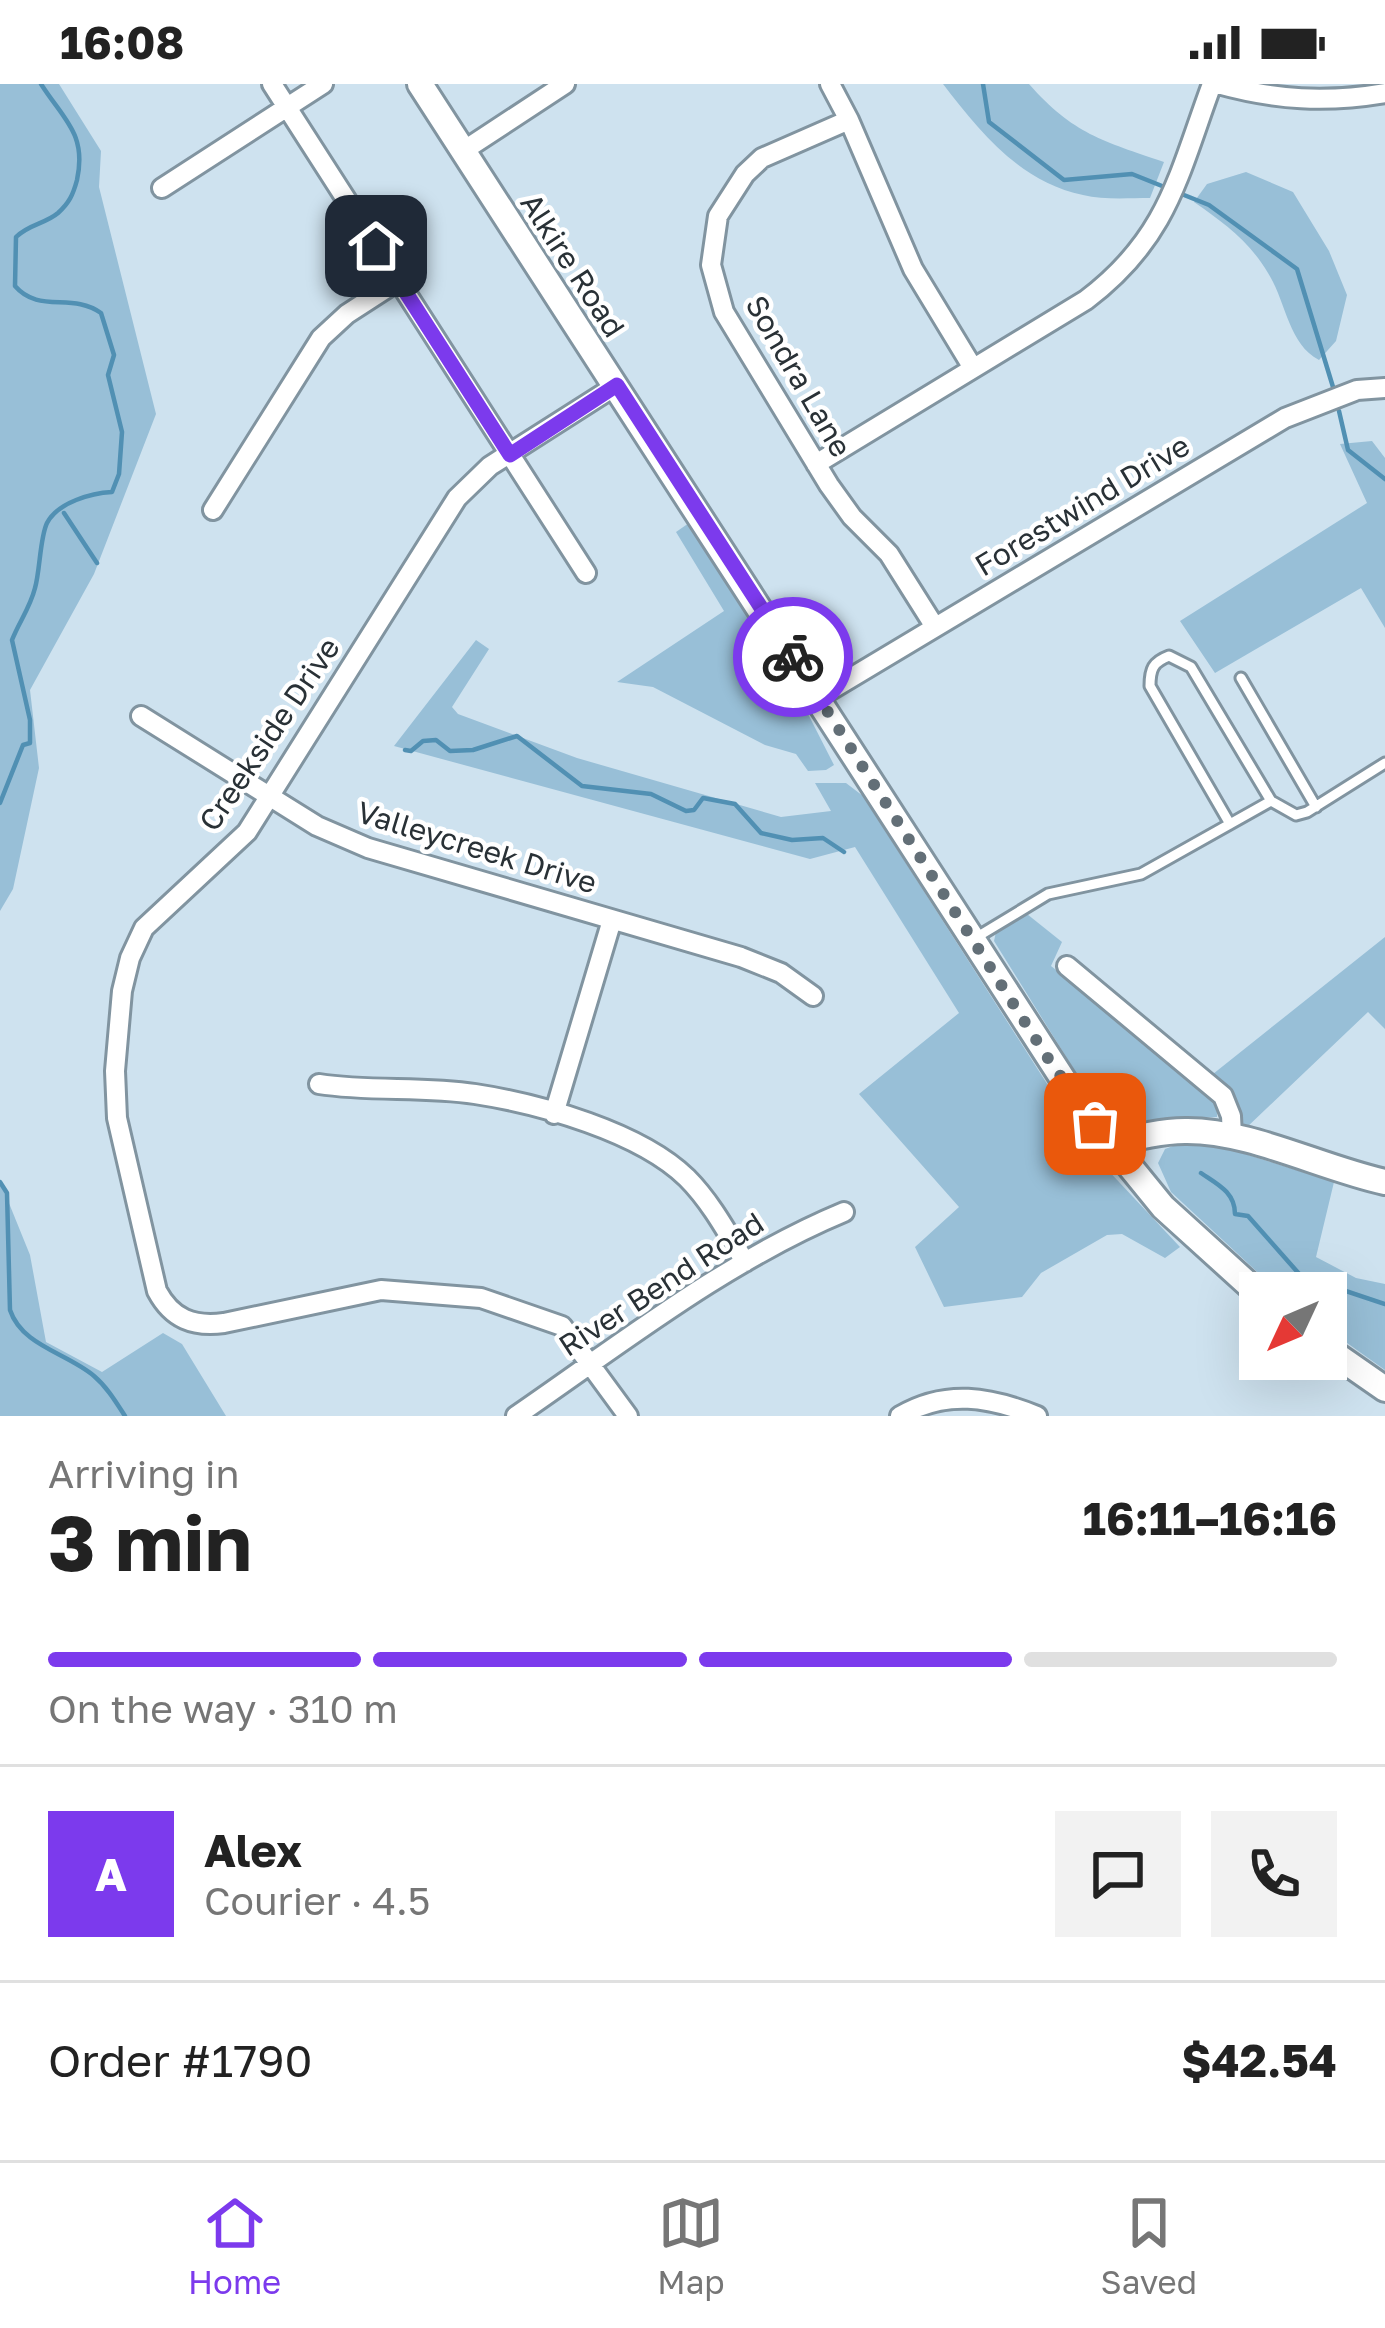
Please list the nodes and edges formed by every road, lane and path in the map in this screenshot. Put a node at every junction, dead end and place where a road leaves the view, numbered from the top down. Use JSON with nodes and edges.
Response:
{"nodes":[{"id":1,"x":272,"y":84,"type":"edge"},
{"id":2,"x":322,"y":84,"type":"edge"},
{"id":3,"x":420,"y":84,"type":"edge"},
{"id":4,"x":565,"y":84,"type":"edge"},
{"id":5,"x":830,"y":84,"type":"edge"},
{"id":6,"x":1215,"y":84,"type":"edge"},
{"id":7,"x":1342,"y":92,"type":"edge"},
{"id":8,"x":1385,"y":93,"type":"edge"},
{"id":9,"x":287,"y":107,"type":"junction"},
{"id":10,"x":850,"y":120,"type":"junction"},
{"id":11,"x":463,"y":151,"type":"junction"},
{"id":12,"x":162,"y":188,"type":"dead end"},
{"id":13,"x":398,"y":280,"type":"junction"},
{"id":14,"x":973,"y":368,"type":"junction"},
{"id":15,"x":617,"y":385,"type":"junction"},
{"id":16,"x":1385,"y":388,"type":"edge"},
{"id":17,"x":510,"y":455,"type":"junction"},
{"id":18,"x":816,"y":464,"type":"junction"},
{"id":19,"x":213,"y":510,"type":"dead end"},
{"id":20,"x":586,"y":573,"type":"dead end"},
{"id":21,"x":935,"y":627,"type":"junction"},
{"id":22,"x":1241,"y":678,"type":"dead end"},
{"id":23,"x":819,"y":697,"type":"junction"},
{"id":24,"x":141,"y":716,"type":"dead end"},
{"id":25,"x":1385,"y":764,"type":"edge"},
{"id":26,"x":270,"y":796,"type":"junction"},
{"id":27,"x":1271,"y":801,"type":"junction"},
{"id":28,"x":1316,"y":806,"type":"junction"},
{"id":29,"x":1230,"y":824,"type":"junction"},
{"id":30,"x":612,"y":920,"type":"junction"},
{"id":31,"x":973,"y":940,"type":"junction"},
{"id":32,"x":1067,"y":966,"type":"dead end"},
{"id":33,"x":813,"y":996,"type":"dead end"},
{"id":34,"x":319,"y":1084,"type":"dead end"},
{"id":35,"x":554,"y":1114,"type":"junction"},
{"id":36,"x":1232,"y":1136,"type":"junction"},
{"id":37,"x":1110,"y":1144,"type":"junction"},
{"id":38,"x":1385,"y":1181,"type":"edge"},
{"id":39,"x":844,"y":1213,"type":"dead end"},
{"id":40,"x":745,"y":1262,"type":"junction"},
{"id":41,"x":1239,"y":1276,"type":"edge"},
{"id":42,"x":1347,"y":1363,"type":"edge"},
{"id":43,"x":590,"y":1365,"type":"junction"},
{"id":44,"x":1385,"y":1389,"type":"edge"},
{"id":45,"x":516,"y":1416,"type":"edge"},
{"id":46,"x":628,"y":1416,"type":"edge"},
{"id":47,"x":900,"y":1416,"type":"edge"},
{"id":48,"x":1037,"y":1416,"type":"edge"}],
"edges":[{"from":1,"to":9,"type":"street"},
{"from":2,"to":9,"type":"street"},
{"from":3,"to":11,"type":"main road","name":"Alkire Road"},
{"from":4,"to":11,"type":"street"},
{"from":5,"to":10,"type":"street"},
{"from":6,"to":7,"type":"street"},
{"from":6,"to":14,"type":"street"},
{"from":7,"to":8,"type":"street"},
{"from":9,"to":12,"type":"street"},
{"from":9,"to":13,"type":"street"},
{"from":10,"to":14,"type":"street"},
{"from":10,"to":18,"type":"street","name":"Sondra Lane"},
{"from":11,"to":15,"type":"main road","name":"Alkire Road"},
{"from":13,"to":17,"type":"street"},
{"from":13,"to":19,"type":"street"},
{"from":14,"to":18,"type":"street"},
{"from":15,"to":17,"type":"street","name":"Creekside Drive"},
{"from":15,"to":23,"type":"main road","name":"Alkire Road"},
{"from":16,"to":21,"type":"street","name":"Forestwind Drive"},
{"from":17,"to":20,"type":"street"},
{"from":17,"to":26,"type":"street","name":"Creekside Drive"},
{"from":18,"to":21,"type":"street","name":"Sondra Lane"},
{"from":21,"to":23,"type":"street","name":"Forestwind Drive"},
{"from":22,"to":28,"type":"lane"},
{"from":23,"to":31,"type":"main road","name":"Alkire Road"},
{"from":24,"to":26,"type":"street","name":"Valleycreek Drive"},
{"from":25,"to":28,"type":"lane"},
{"from":26,"to":30,"type":"street","name":"Valleycreek Drive"},
{"from":26,"to":43,"type":"street","name":"Creekside Drive"},
{"from":27,"to":28,"type":"lane"},
{"from":27,"to":29,"type":"lane"},
{"from":27,"to":29,"type":"lane"},
{"from":29,"to":31,"type":"lane"},
{"from":30,"to":33,"type":"street","name":"Valleycreek Drive"},
{"from":30,"to":35,"type":"street"},
{"from":31,"to":37,"type":"main road","name":"Alkire Road"},
{"from":32,"to":36,"type":"street"},
{"from":34,"to":35,"type":"street"},
{"from":35,"to":40,"type":"street"},
{"from":36,"to":37,"type":"main road"},
{"from":36,"to":38,"type":"main road"},
{"from":37,"to":41,"type":"main road","name":"Alkire Road"},
{"from":39,"to":40,"type":"street","name":"River Bend Road"},
{"from":40,"to":43,"type":"street","name":"River Bend Road"},
{"from":42,"to":44,"type":"main road"},
{"from":43,"to":45,"type":"street","name":"River Bend Road"},
{"from":43,"to":46,"type":"street"},
{"from":47,"to":48,"type":"street"}]}
